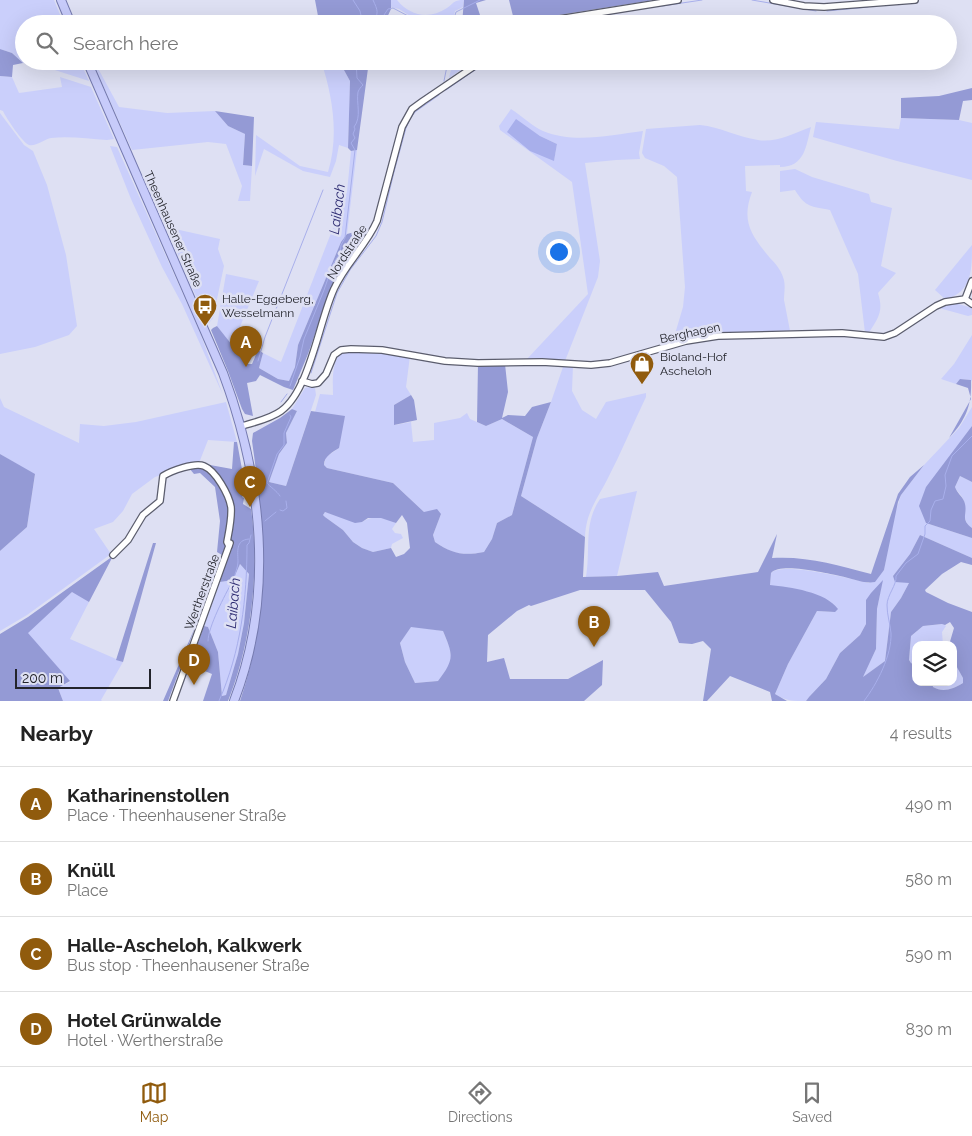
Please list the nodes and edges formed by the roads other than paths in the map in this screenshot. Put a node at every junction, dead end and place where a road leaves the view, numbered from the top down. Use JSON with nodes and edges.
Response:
{"nodes":[{"id":1,"x":62,"y":0,"type":"edge"},
{"id":2,"x":678,"y":0,"type":"edge"},
{"id":3,"x":773,"y":0,"type":"edge"},
{"id":4,"x":915,"y":0,"type":"edge"},
{"id":5,"x":68,"y":15,"type":"edge"},
{"id":6,"x":584,"y":15,"type":"edge"},
{"id":7,"x":91,"y":70,"type":"edge"},
{"id":8,"x":469,"y":70,"type":"edge"},
{"id":9,"x":972,"y":281,"type":"edge"},
{"id":10,"x":965,"y":299,"type":"junction"},
{"id":11,"x":972,"y":304,"type":"edge"},
{"id":12,"x":302,"y":381,"type":"junction"},
{"id":13,"x":242,"y":426,"type":"junction"},
{"id":14,"x":231,"y":539,"type":"dead end"},
{"id":15,"x":229,"y":546,"type":"junction"},
{"id":16,"x":113,"y":555,"type":"dead end"},
{"id":17,"x":173,"y":701,"type":"edge"},
{"id":18,"x":234,"y":701,"type":"edge"}],
"edges":[{"from":1,"to":5,"type":"main road"},
{"from":2,"to":6,"type":"street"},
{"from":3,"to":4,"type":"street"},
{"from":7,"to":13,"type":"main road","name":"Theenhausener Straße"},
{"from":8,"to":12,"type":"street","name":"Nordstraße"},
{"from":9,"to":10,"type":"street"},
{"from":10,"to":11,"type":"street"},
{"from":10,"to":12,"type":"street","name":"Berghagen"},
{"from":12,"to":13,"type":"street","name":"Nordstraße"},
{"from":13,"to":18,"type":"main road","name":"Theenhausener Straße"},
{"from":14,"to":15,"type":"street","name":"Wertherstraße"},
{"from":15,"to":16,"type":"street","name":"Wertherstraße"},
{"from":15,"to":17,"type":"street","name":"Wertherstraße"}]}
